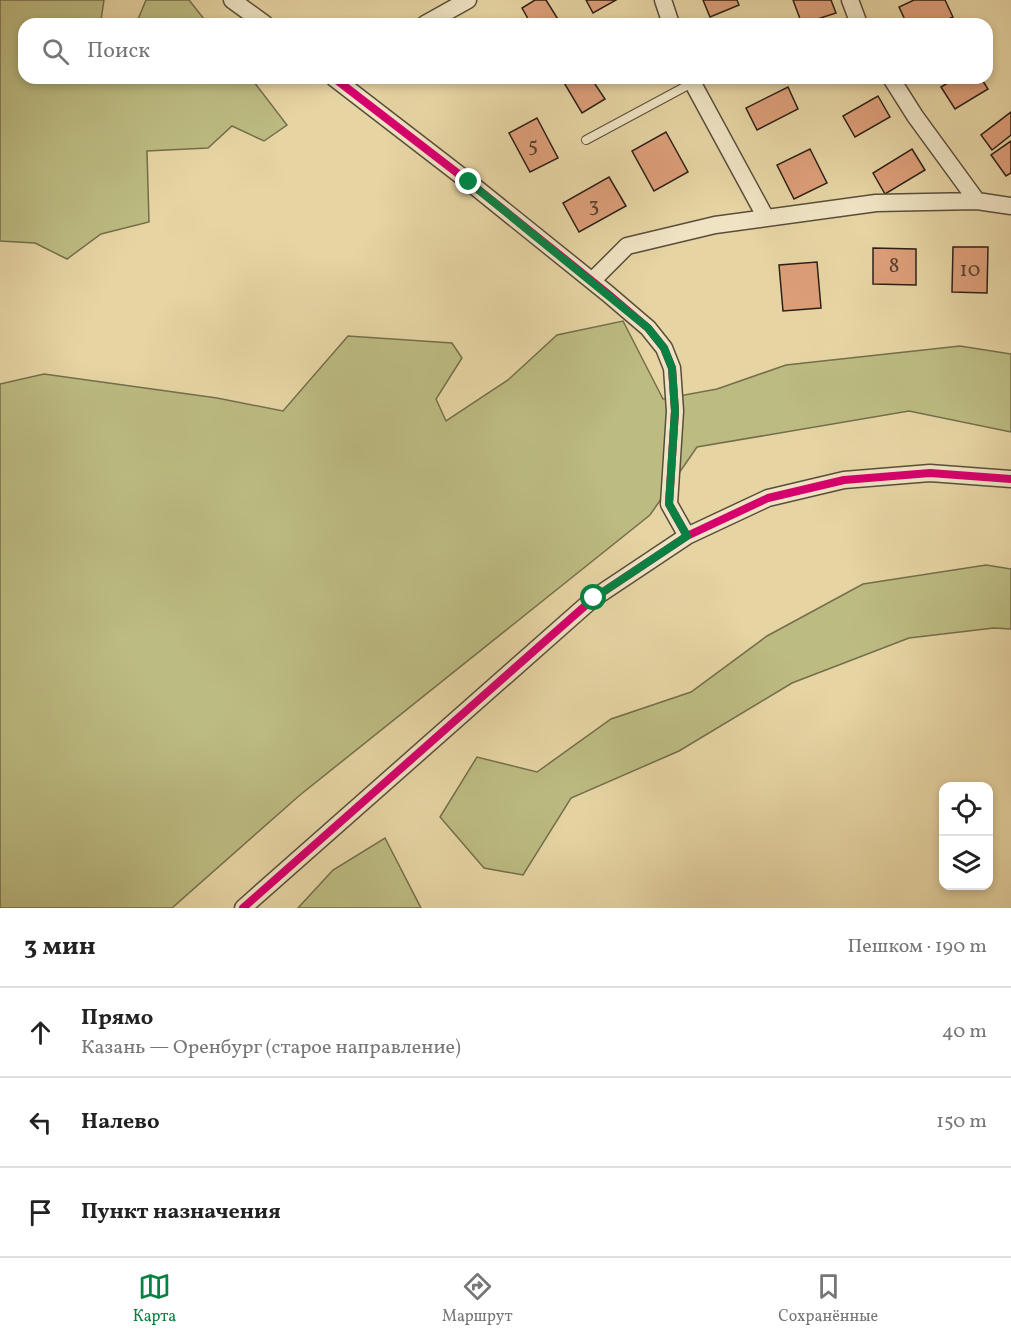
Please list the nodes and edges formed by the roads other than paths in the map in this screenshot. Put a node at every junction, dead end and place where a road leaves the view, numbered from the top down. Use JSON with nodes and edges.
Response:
{"nodes":[{"id":1,"x":232,"y":0,"type":"edge"},
{"id":2,"x":468,"y":0,"type":"edge"},
{"id":3,"x":663,"y":0,"type":"edge"},
{"id":4,"x":850,"y":0,"type":"edge"},
{"id":5,"x":257,"y":18,"type":"edge"},
{"id":6,"x":435,"y":18,"type":"edge"},
{"id":7,"x":669,"y":18,"type":"edge"},
{"id":8,"x":857,"y":18,"type":"edge"},
{"id":9,"x":342,"y":84,"type":"edge"},
{"id":10,"x":686,"y":84,"type":"edge"},
{"id":11,"x":693,"y":84,"type":"edge"},
{"id":12,"x":895,"y":84,"type":"edge"},
{"id":13,"x":586,"y":140,"type":"dead end"},
{"id":14,"x":977,"y":201,"type":"junction"},
{"id":15,"x":1011,"y":206,"type":"edge"},
{"id":16,"x":766,"y":218,"type":"junction"},
{"id":17,"x":592,"y":281,"type":"junction"},
{"id":18,"x":1011,"y":479,"type":"edge"},
{"id":19,"x":687,"y":536,"type":"junction"},
{"id":20,"x":243,"y":908,"type":"edge"}],
"edges":[{"from":1,"to":5,"type":"street"},
{"from":2,"to":6,"type":"street"},
{"from":3,"to":7,"type":"street"},
{"from":4,"to":8,"type":"street"},
{"from":9,"to":17,"type":"street"},
{"from":10,"to":13,"type":"lane"},
{"from":11,"to":16,"type":"street"},
{"from":12,"to":14,"type":"street"},
{"from":14,"to":15,"type":"street"},
{"from":14,"to":16,"type":"street"},
{"from":16,"to":17,"type":"street"},
{"from":17,"to":19,"type":"street"},
{"from":18,"to":19,"type":"street"},
{"from":19,"to":20,"type":"street"}]}
